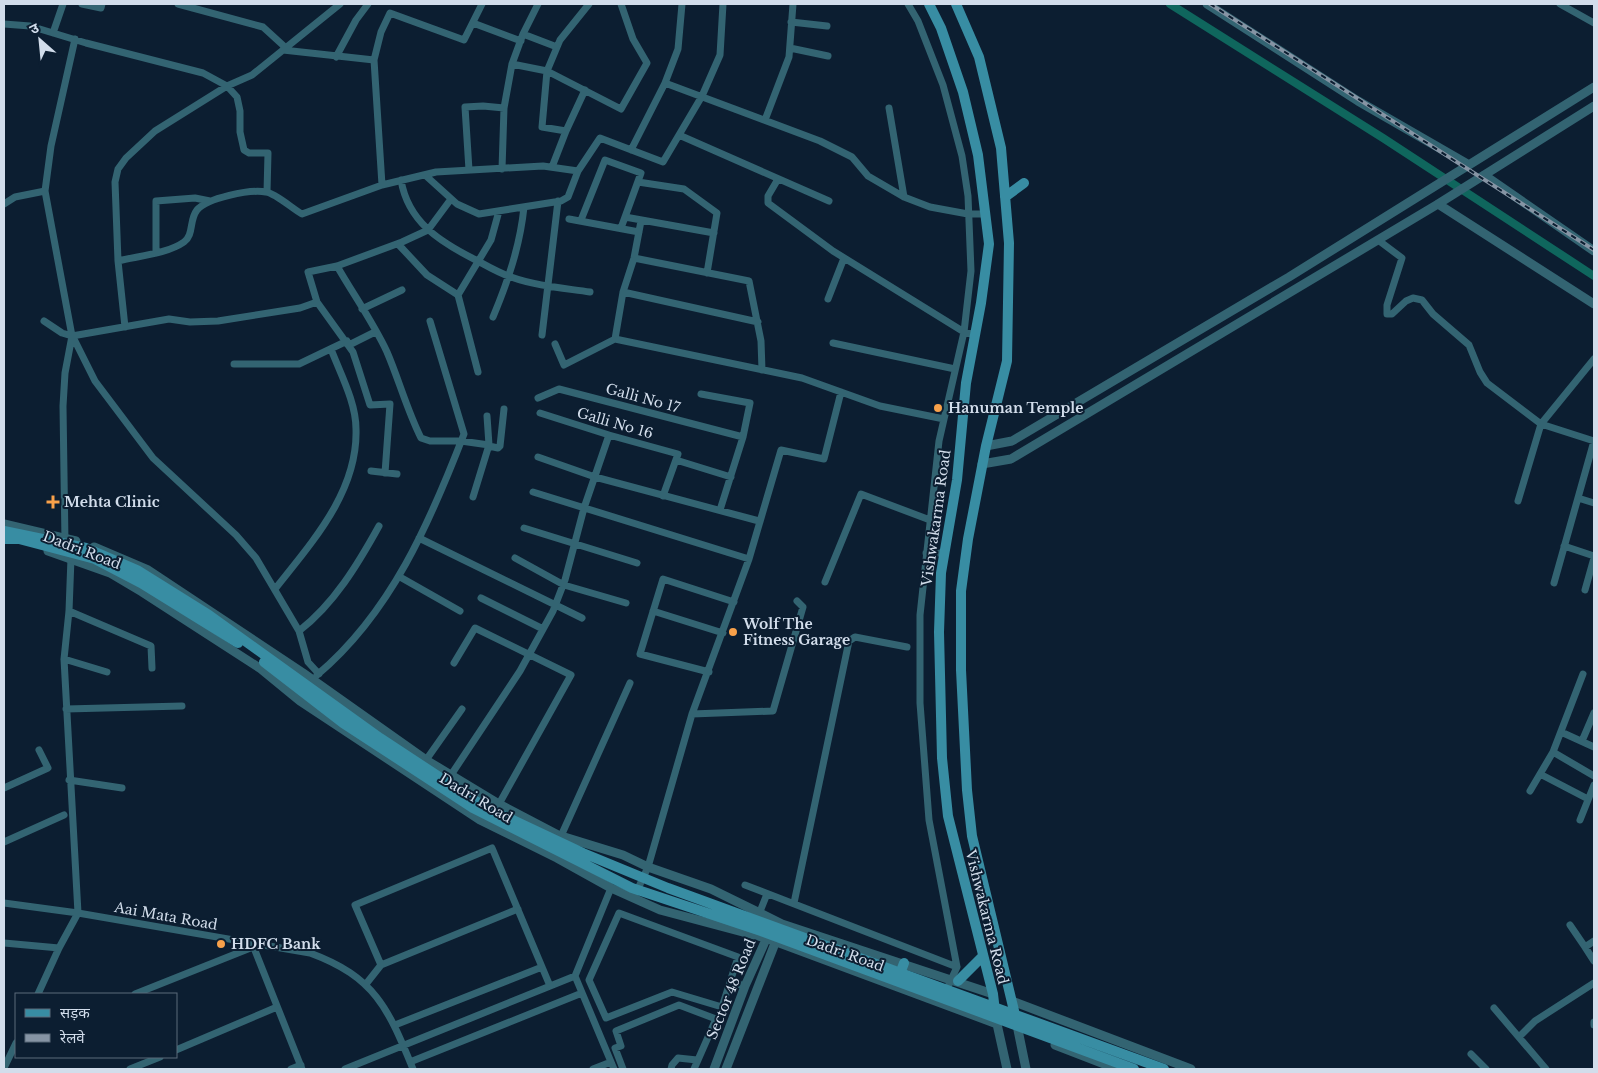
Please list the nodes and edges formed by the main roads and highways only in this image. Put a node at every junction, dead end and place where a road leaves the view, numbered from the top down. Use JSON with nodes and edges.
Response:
{"nodes":[{"id":1,"x":929,"y":4,"type":"edge"},
{"id":2,"x":956,"y":4,"type":"edge"},
{"id":3,"x":1024,"y":183,"type":"dead end"},
{"id":4,"x":1005,"y":197,"type":"junction"},
{"id":5,"x":4,"y":530,"type":"edge"},
{"id":6,"x":4,"y":540,"type":"edge"},
{"id":7,"x":982,"y":956,"type":"junction"},
{"id":8,"x":904,"y":963,"type":"road end"},
{"id":9,"x":954,"y":980,"type":"road end"},
{"id":10,"x":895,"y":986,"type":"road end"},
{"id":11,"x":997,"y":1024,"type":"road end"},
{"id":12,"x":1018,"y":1030,"type":"road end"},
{"id":13,"x":1134,"y":1069,"type":"edge"},
{"id":14,"x":1164,"y":1069,"type":"edge"}],
"edges":[{"from":1,"to":7,"type":"main road","name":"Vishwakarma Road"},
{"from":2,"to":4,"type":"main road","name":"Vishwakarma Road"},
{"from":3,"to":4,"type":"main road"},
{"from":4,"to":12,"type":"main road","name":"Vishwakarma Road"},
{"from":5,"to":14,"type":"main road"},
{"from":6,"to":13,"type":"main road"},
{"from":7,"to":9,"type":"main road"},
{"from":7,"to":11,"type":"main road","name":"Vishwakarma Road"},
{"from":8,"to":10,"type":"main road"}]}
